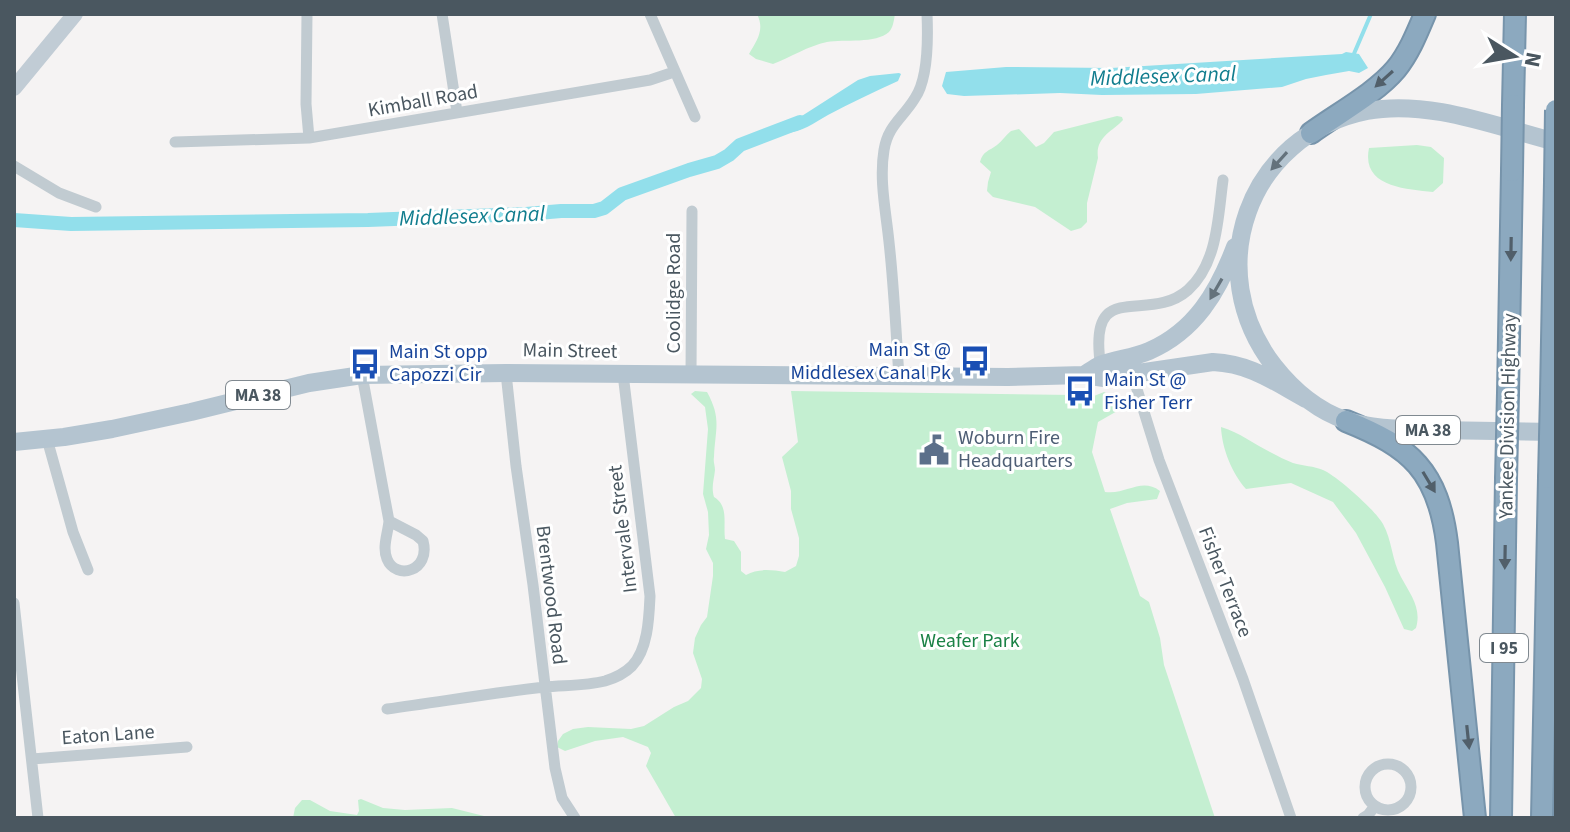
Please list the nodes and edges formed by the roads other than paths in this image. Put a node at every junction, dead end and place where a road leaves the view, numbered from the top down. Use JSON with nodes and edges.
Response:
{"nodes":[{"id":1,"x":75,"y":14,"type":"edge"},
{"id":2,"x":307,"y":14,"type":"edge"},
{"id":3,"x":442,"y":14,"type":"edge"},
{"id":4,"x":650,"y":14,"type":"edge"},
{"id":5,"x":927,"y":14,"type":"edge"},
{"id":6,"x":1425,"y":14,"type":"edge"},
{"id":7,"x":1515,"y":14,"type":"edge"},
{"id":8,"x":674,"y":72,"type":"junction"},
{"id":9,"x":14,"y":88,"type":"edge"},
{"id":10,"x":1556,"y":108,"type":"edge"},
{"id":11,"x":457,"y":112,"type":"junction"},
{"id":12,"x":695,"y":117,"type":"dead end"},
{"id":13,"x":1311,"y":133,"type":"junction"},
{"id":14,"x":309,"y":138,"type":"junction"},
{"id":15,"x":175,"y":142,"type":"dead end"},
{"id":16,"x":1556,"y":142,"type":"edge"},
{"id":17,"x":14,"y":166,"type":"edge"},
{"id":18,"x":1223,"y":180,"type":"dead end"},
{"id":19,"x":1555,"y":182,"type":"edge"},
{"id":20,"x":96,"y":207,"type":"dead end"},
{"id":21,"x":692,"y":211,"type":"dead end"},
{"id":22,"x":1245,"y":217,"type":"junction"},
{"id":23,"x":1130,"y":366,"type":"junction"},
{"id":24,"x":1102,"y":372,"type":"junction"},
{"id":25,"x":506,"y":373,"type":"junction"},
{"id":26,"x":623,"y":374,"type":"junction"},
{"id":27,"x":362,"y":375,"type":"junction"},
{"id":28,"x":691,"y":375,"type":"junction"},
{"id":29,"x":899,"y":377,"type":"junction"},
{"id":30,"x":1306,"y":399,"type":"junction"},
{"id":31,"x":1346,"y":421,"type":"junction"},
{"id":32,"x":1556,"y":432,"type":"edge"},
{"id":33,"x":47,"y":439,"type":"junction"},
{"id":34,"x":14,"y":442,"type":"edge"},
{"id":35,"x":389,"y":521,"type":"junction"},
{"id":36,"x":88,"y":570,"type":"dead end"},
{"id":37,"x":14,"y":603,"type":"edge"},
{"id":38,"x":544,"y":687,"type":"junction"},
{"id":39,"x":387,"y":709,"type":"dead end"},
{"id":40,"x":187,"y":747,"type":"dead end"},
{"id":41,"x":32,"y":759,"type":"junction"},
{"id":42,"x":1375,"y":806,"type":"junction"},
{"id":43,"x":38,"y":818,"type":"edge"},
{"id":44,"x":575,"y":818,"type":"edge"},
{"id":45,"x":1291,"y":818,"type":"edge"},
{"id":46,"x":1363,"y":818,"type":"edge"},
{"id":47,"x":1475,"y":818,"type":"edge"},
{"id":48,"x":1501,"y":818,"type":"edge"},
{"id":49,"x":1542,"y":818,"type":"edge"}],
"edges":[{"from":1,"to":9,"type":"street"},
{"from":2,"to":14,"type":"street"},
{"from":3,"to":11,"type":"street"},
{"from":4,"to":8,"type":"street"},
{"from":5,"to":29,"type":"street"},
{"from":6,"to":13,"type":"highway","one_way":true},
{"from":7,"to":48,"type":"highway","name":"Yankee Division Highway","number":"I 95","one_way":true,"bridge":true},
{"from":8,"to":11,"type":"street","name":"Kimball Road"},
{"from":8,"to":12,"type":"street"},
{"from":10,"to":19,"type":"highway","number":"I 95","bridge":true},
{"from":11,"to":14,"type":"street","name":"Kimball Road"},
{"from":13,"to":16,"type":"main road","number":"MA 38"},
{"from":13,"to":22,"type":"main road","number":"MA 38","one_way":true},
{"from":14,"to":15,"type":"street","name":"Kimball Road"},
{"from":17,"to":20,"type":"street"},
{"from":18,"to":24,"type":"street"},
{"from":19,"to":49,"type":"highway","number":"I 95","bridge":true},
{"from":21,"to":28,"type":"street","name":"Coolidge Road"},
{"from":22,"to":23,"type":"main road","name":"Main Street","number":"MA 38","one_way":true},
{"from":22,"to":30,"type":"main road"},
{"from":23,"to":24,"type":"main road","name":"Main Street","number":"MA 38"},
{"from":23,"to":30,"type":"main road","name":"Main Street","number":"MA 38"},
{"from":23,"to":45,"type":"street","name":"Fisher Terrace"},
{"from":24,"to":29,"type":"main road","name":"Main Street","number":"MA 38"},
{"from":25,"to":26,"type":"main road","name":"Main Street","number":"MA 38"},
{"from":25,"to":27,"type":"main road","name":"Main Street","number":"MA 38"},
{"from":25,"to":38,"type":"street","name":"Brentwood Road"},
{"from":26,"to":28,"type":"main road","name":"Main Street","number":"MA 38"},
{"from":26,"to":38,"type":"street","name":"Intervale Street"},
{"from":27,"to":33,"type":"main road","name":"Main Street","number":"MA 38"},
{"from":27,"to":35,"type":"street"},
{"from":28,"to":29,"type":"main road","name":"Main Street","number":"MA 38"},
{"from":30,"to":31,"type":"main road","number":"MA 38"},
{"from":31,"to":32,"type":"main road","number":"MA 38"},
{"from":31,"to":47,"type":"highway","one_way":true},
{"from":33,"to":34,"type":"main road","name":"Main Street","number":"MA 38"},
{"from":33,"to":36,"type":"street"},
{"from":35,"to":35,"type":"street"},
{"from":37,"to":41,"type":"street"},
{"from":38,"to":39,"type":"street","name":"Intervale Street"},
{"from":38,"to":44,"type":"street","name":"Brentwood Road"},
{"from":40,"to":41,"type":"street","name":"Eaton Lane"},
{"from":41,"to":43,"type":"street"},
{"from":42,"to":42,"type":"street"},
{"from":42,"to":46,"type":"street"}]}
